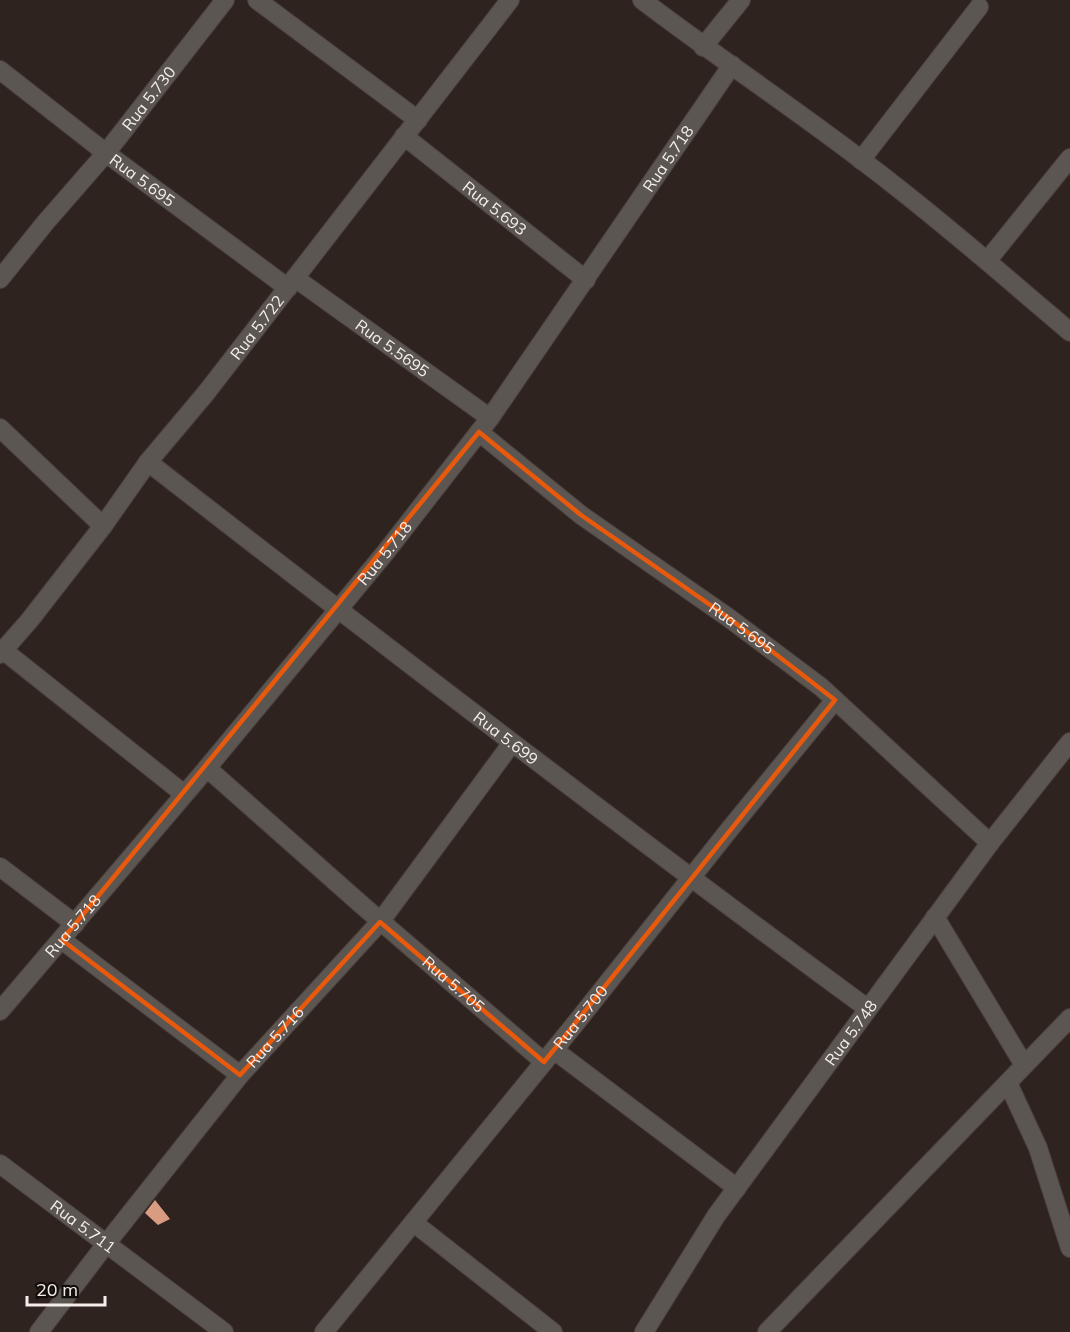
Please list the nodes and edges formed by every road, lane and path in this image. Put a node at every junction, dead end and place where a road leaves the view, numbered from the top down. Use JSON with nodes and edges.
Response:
{"nodes":[{"id":1,"x":225,"y":0,"type":"edge"},
{"id":2,"x":257,"y":0,"type":"edge"},
{"id":3,"x":510,"y":0,"type":"edge"},
{"id":4,"x":642,"y":0,"type":"edge"},
{"id":5,"x":741,"y":0,"type":"edge"},
{"id":6,"x":979,"y":7,"type":"dead end"},
{"id":7,"x":703,"y":46,"type":"junction"},
{"id":8,"x":732,"y":65,"type":"junction"},
{"id":9,"x":0,"y":69,"type":"edge"},
{"id":10,"x":418,"y":120,"type":"junction"},
{"id":11,"x":404,"y":136,"type":"junction"},
{"id":12,"x":106,"y":153,"type":"junction"},
{"id":13,"x":1070,"y":158,"type":"edge"},
{"id":14,"x":861,"y":160,"type":"junction"},
{"id":15,"x":987,"y":261,"type":"junction"},
{"id":16,"x":0,"y":279,"type":"edge"},
{"id":17,"x":586,"y":279,"type":"junction"},
{"id":18,"x":292,"y":283,"type":"junction"},
{"id":19,"x":1070,"y":332,"type":"edge"},
{"id":20,"x":484,"y":425,"type":"junction"},
{"id":21,"x":0,"y":428,"type":"edge"},
{"id":22,"x":148,"y":462,"type":"junction"},
{"id":23,"x":103,"y":526,"type":"junction"},
{"id":24,"x":338,"y":610,"type":"junction"},
{"id":25,"x":2,"y":652,"type":"edge"},
{"id":26,"x":835,"y":700,"type":"junction"},
{"id":27,"x":1070,"y":742,"type":"edge"},
{"id":28,"x":512,"y":743,"type":"junction"},
{"id":29,"x":207,"y":768,"type":"junction"},
{"id":30,"x":184,"y":794,"type":"junction"},
{"id":31,"x":990,"y":843,"type":"junction"},
{"id":32,"x":0,"y":867,"type":"edge"},
{"id":33,"x":690,"y":879,"type":"junction"},
{"id":34,"x":935,"y":917,"type":"junction"},
{"id":35,"x":380,"y":922,"type":"junction"},
{"id":36,"x":75,"y":924,"type":"junction"},
{"id":37,"x":62,"y":940,"type":"junction"},
{"id":38,"x":867,"y":1008,"type":"junction"},
{"id":39,"x":0,"y":1011,"type":"edge"},
{"id":40,"x":1070,"y":1018,"type":"edge"},
{"id":41,"x":549,"y":1056,"type":"junction"},
{"id":42,"x":1024,"y":1065,"type":"junction"},
{"id":43,"x":240,"y":1075,"type":"junction"},
{"id":44,"x":1008,"y":1083,"type":"junction"},
{"id":45,"x":0,"y":1164,"type":"edge"},
{"id":46,"x":736,"y":1188,"type":"junction"},
{"id":47,"x":414,"y":1223,"type":"junction"},
{"id":48,"x":106,"y":1244,"type":"junction"},
{"id":49,"x":1070,"y":1248,"type":"edge"},
{"id":50,"x":39,"y":1332,"type":"edge"},
{"id":51,"x":224,"y":1332,"type":"edge"},
{"id":52,"x":324,"y":1332,"type":"edge"},
{"id":53,"x":554,"y":1332,"type":"edge"},
{"id":54,"x":644,"y":1332,"type":"edge"},
{"id":55,"x":767,"y":1332,"type":"edge"}],
"edges":[{"from":1,"to":12,"type":"street","name":"Rua 5.730"},
{"from":2,"to":10,"type":"street"},
{"from":3,"to":10,"type":"street","name":"Rua 5.722"},
{"from":4,"to":7,"type":"street"},
{"from":5,"to":7,"type":"street"},
{"from":6,"to":14,"type":"street"},
{"from":7,"to":8,"type":"street"},
{"from":8,"to":14,"type":"street"},
{"from":8,"to":17,"type":"street","name":"Rua 5.718"},
{"from":9,"to":12,"type":"street","name":"Rua 5.695"},
{"from":10,"to":11,"type":"street","name":"Rua 5.722"},
{"from":11,"to":17,"type":"street","name":"Rua 5.693"},
{"from":11,"to":18,"type":"street","name":"Rua 5.722"},
{"from":12,"to":16,"type":"street","name":"Rua 5.730"},
{"from":12,"to":18,"type":"street","name":"Rua 5.695"},
{"from":13,"to":15,"type":"street"},
{"from":14,"to":15,"type":"street"},
{"from":15,"to":19,"type":"street"},
{"from":17,"to":20,"type":"street","name":"Rua 5.718"},
{"from":18,"to":20,"type":"street","name":"Rua 5.5695"},
{"from":18,"to":22,"type":"street","name":"Rua 5.722"},
{"from":20,"to":24,"type":"street","name":"Rua 5.718"},
{"from":20,"to":26,"type":"street","name":"Rua 5.695"},
{"from":21,"to":23,"type":"street"},
{"from":22,"to":23,"type":"street","name":"Rua 5.722"},
{"from":22,"to":24,"type":"street","name":"Rua 5.699"},
{"from":23,"to":25,"type":"street","name":"Rua 5.722"},
{"from":24,"to":28,"type":"street","name":"Rua 5.699"},
{"from":24,"to":29,"type":"street","name":"Rua 5.718"},
{"from":25,"to":30,"type":"street"},
{"from":26,"to":31,"type":"street","name":"Rua 5.695"},
{"from":26,"to":33,"type":"street","name":"Rua 5.700"},
{"from":27,"to":31,"type":"street","name":"Rua 5.748"},
{"from":28,"to":33,"type":"street","name":"Rua 5.699"},
{"from":28,"to":35,"type":"street","name":"Rua 5.716"},
{"from":29,"to":30,"type":"street","name":"Rua 5.718"},
{"from":29,"to":35,"type":"street","name":"Rua 5.705"},
{"from":30,"to":36,"type":"street","name":"Rua 5.718"},
{"from":31,"to":34,"type":"street","name":"Rua 5.748"},
{"from":32,"to":36,"type":"street"},
{"from":33,"to":38,"type":"street","name":"Rua 5.699"},
{"from":33,"to":41,"type":"street","name":"Rua 5.700"},
{"from":34,"to":38,"type":"street","name":"Rua 5.748"},
{"from":34,"to":42,"type":"street"},
{"from":35,"to":41,"type":"street","name":"Rua 5.705"},
{"from":35,"to":43,"type":"street","name":"Rua 5.716"},
{"from":36,"to":37,"type":"street","name":"Rua 5.718"},
{"from":37,"to":39,"type":"street","name":"Rua 5.718"},
{"from":37,"to":43,"type":"street"},
{"from":38,"to":46,"type":"street","name":"Rua 5.748"},
{"from":40,"to":42,"type":"street"},
{"from":41,"to":46,"type":"street","name":"Rua 5.705"},
{"from":41,"to":47,"type":"street","name":"Rua 5.700"},
{"from":42,"to":44,"type":"street"},
{"from":43,"to":48,"type":"street","name":"Rua 5.716"},
{"from":44,"to":49,"type":"street"},
{"from":44,"to":55,"type":"street"},
{"from":45,"to":48,"type":"street","name":"Rua 5.711"},
{"from":46,"to":54,"type":"street","name":"Rua 5.748"},
{"from":47,"to":52,"type":"street","name":"Rua 5.700"},
{"from":47,"to":53,"type":"street"},
{"from":48,"to":50,"type":"street","name":"Rua 5.716"},
{"from":48,"to":51,"type":"street","name":"Rua 5.711"}]}
